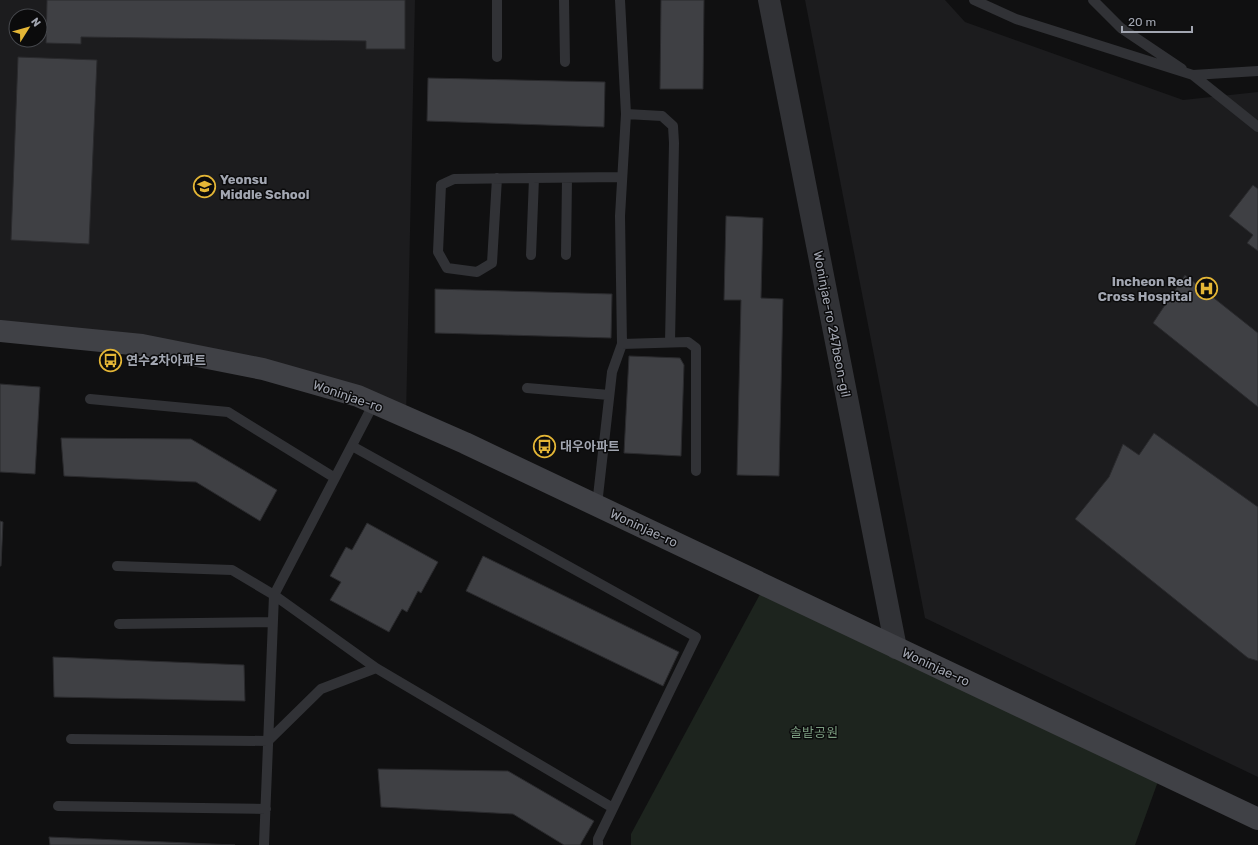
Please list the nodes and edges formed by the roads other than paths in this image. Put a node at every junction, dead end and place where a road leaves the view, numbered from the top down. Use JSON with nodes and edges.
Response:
{"nodes":[{"id":1,"x":497,"y":0,"type":"edge"},
{"id":2,"x":564,"y":0,"type":"edge"},
{"id":3,"x":620,"y":0,"type":"edge"},
{"id":4,"x":769,"y":0,"type":"edge"},
{"id":5,"x":974,"y":0,"type":"edge"},
{"id":6,"x":1093,"y":0,"type":"edge"},
{"id":7,"x":497,"y":57,"type":"dead end"},
{"id":8,"x":565,"y":62,"type":"dead end"},
{"id":9,"x":1258,"y":71,"type":"edge"},
{"id":10,"x":1192,"y":75,"type":"junction"},
{"id":11,"x":626,"y":114,"type":"junction"},
{"id":12,"x":1258,"y":127,"type":"edge"},
{"id":13,"x":622,"y":177,"type":"junction"},
{"id":14,"x":497,"y":178,"type":"junction"},
{"id":15,"x":534,"y":178,"type":"junction"},
{"id":16,"x":568,"y":178,"type":"junction"},
{"id":17,"x":531,"y":255,"type":"dead end"},
{"id":18,"x":566,"y":256,"type":"dead end"},
{"id":19,"x":0,"y":331,"type":"edge"},
{"id":20,"x":670,"y":342,"type":"junction"},
{"id":21,"x":622,"y":344,"type":"junction"},
{"id":22,"x":527,"y":388,"type":"dead end"},
{"id":23,"x":610,"y":395,"type":"junction"},
{"id":24,"x":90,"y":398,"type":"dead end"},
{"id":25,"x":374,"y":403,"type":"junction"},
{"id":26,"x":352,"y":446,"type":"junction"},
{"id":27,"x":696,"y":471,"type":"dead end"},
{"id":28,"x":335,"y":478,"type":"junction"},
{"id":29,"x":597,"y":506,"type":"junction"},
{"id":30,"x":117,"y":566,"type":"dead end"},
{"id":31,"x":274,"y":595,"type":"junction"},
{"id":32,"x":273,"y":622,"type":"junction"},
{"id":33,"x":119,"y":624,"type":"dead end"},
{"id":34,"x":896,"y":648,"type":"junction"},
{"id":35,"x":376,"y":668,"type":"junction"},
{"id":36,"x":70,"y":739,"type":"dead end"},
{"id":37,"x":268,"y":741,"type":"junction"},
{"id":38,"x":58,"y":806,"type":"dead end"},
{"id":39,"x":613,"y":808,"type":"junction"},
{"id":40,"x":266,"y":809,"type":"junction"},
{"id":41,"x":1258,"y":819,"type":"edge"},
{"id":42,"x":264,"y":845,"type":"edge"},
{"id":43,"x":598,"y":845,"type":"edge"}],
"edges":[{"from":1,"to":7,"type":"lane"},
{"from":2,"to":8,"type":"lane"},
{"from":3,"to":11,"type":"lane"},
{"from":4,"to":34,"type":"street","name":"Woninjae-ro 247beon-gil"},
{"from":5,"to":10,"type":"lane"},
{"from":6,"to":10,"type":"lane"},
{"from":9,"to":10,"type":"lane"},
{"from":10,"to":12,"type":"lane"},
{"from":11,"to":13,"type":"lane"},
{"from":11,"to":20,"type":"lane"},
{"from":13,"to":16,"type":"lane"},
{"from":13,"to":21,"type":"lane"},
{"from":14,"to":14,"type":"lane"},
{"from":14,"to":15,"type":"lane"},
{"from":15,"to":16,"type":"lane"},
{"from":15,"to":17,"type":"lane"},
{"from":16,"to":18,"type":"lane"},
{"from":19,"to":25,"type":"main road","name":"Woninjae-ro"},
{"from":20,"to":21,"type":"lane"},
{"from":20,"to":27,"type":"lane"},
{"from":21,"to":23,"type":"lane"},
{"from":22,"to":23,"type":"lane"},
{"from":23,"to":29,"type":"lane"},
{"from":24,"to":28,"type":"lane"},
{"from":25,"to":26,"type":"lane"},
{"from":25,"to":29,"type":"main road","name":"Woninjae-ro"},
{"from":26,"to":28,"type":"lane"},
{"from":26,"to":39,"type":"lane"},
{"from":28,"to":31,"type":"lane"},
{"from":29,"to":34,"type":"main road","name":"Woninjae-ro"},
{"from":30,"to":31,"type":"lane"},
{"from":31,"to":32,"type":"lane"},
{"from":31,"to":35,"type":"lane"},
{"from":32,"to":33,"type":"lane"},
{"from":32,"to":37,"type":"lane"},
{"from":34,"to":41,"type":"main road","name":"Woninjae-ro"},
{"from":35,"to":37,"type":"lane"},
{"from":35,"to":39,"type":"lane"},
{"from":36,"to":37,"type":"lane"},
{"from":37,"to":40,"type":"lane"},
{"from":38,"to":40,"type":"lane"},
{"from":39,"to":43,"type":"lane"},
{"from":40,"to":42,"type":"lane"}]}
